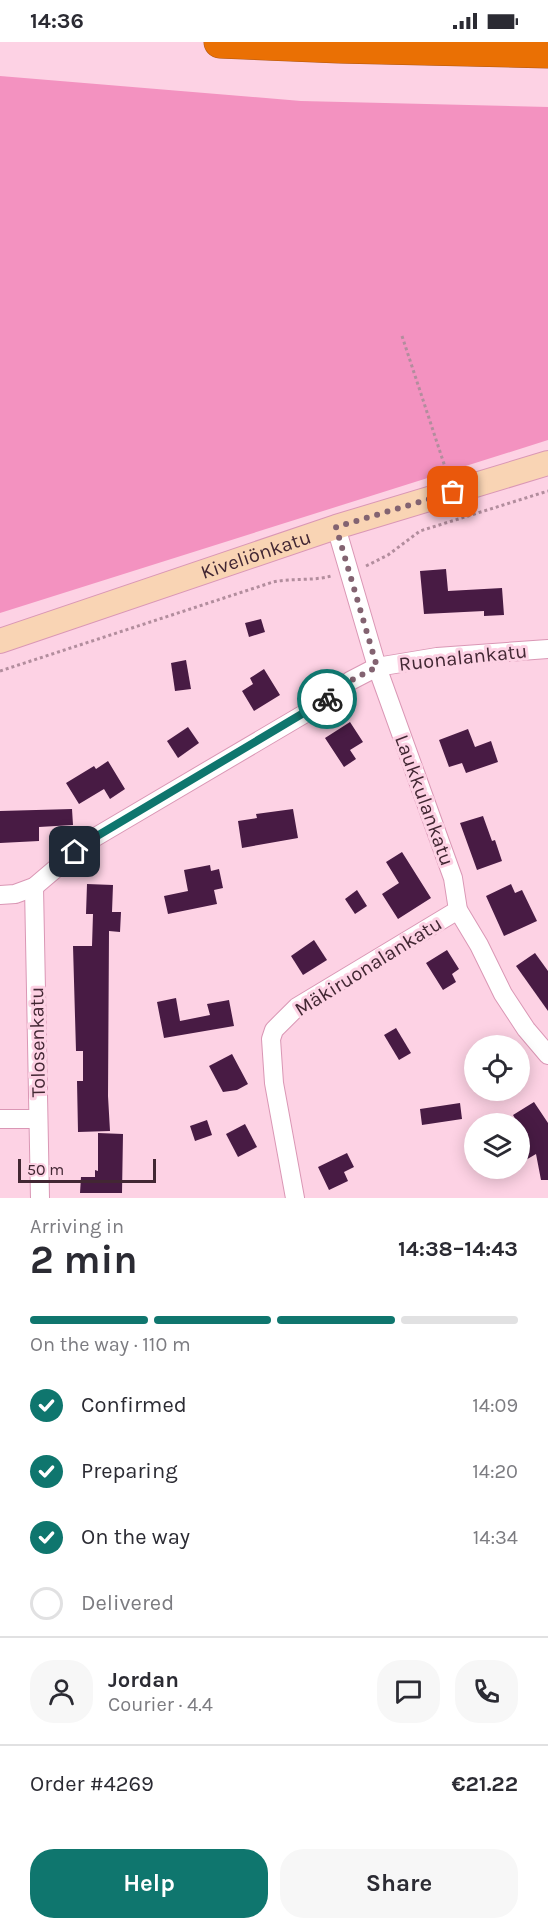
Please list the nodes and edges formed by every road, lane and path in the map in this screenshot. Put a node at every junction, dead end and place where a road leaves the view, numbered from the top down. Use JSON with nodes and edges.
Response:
{"nodes":[{"id":1,"x":220,"y":42,"type":"edge"},
{"id":2,"x":548,"y":52,"type":"edge"},
{"id":3,"x":402,"y":336,"type":"dead end"},
{"id":4,"x":548,"y":464,"type":"edge"},
{"id":5,"x":548,"y":491,"type":"edge"},
{"id":6,"x":453,"y":492,"type":"junction"},
{"id":7,"x":336,"y":527,"type":"junction"},
{"id":8,"x":348,"y":571,"type":"junction"},
{"id":9,"x":0,"y":641,"type":"edge"},
{"id":10,"x":548,"y":649,"type":"edge"},
{"id":11,"x":377,"y":667,"type":"junction"},
{"id":12,"x":0,"y":671,"type":"edge"},
{"id":13,"x":34,"y":887,"type":"junction"},
{"id":14,"x":0,"y":895,"type":"edge"},
{"id":15,"x":458,"y":910,"type":"junction"},
{"id":16,"x":548,"y":1055,"type":"edge"},
{"id":17,"x":0,"y":1119,"type":"edge"},
{"id":18,"x":39,"y":1119,"type":"junction"},
{"id":19,"x":40,"y":1198,"type":"edge"},
{"id":20,"x":295,"y":1198,"type":"edge"}],
"edges":[{"from":1,"to":2,"type":"highway"},
{"from":3,"to":6,"type":"path"},
{"from":4,"to":6,"type":"main road","name":"Kiveliönkatu"},
{"from":5,"to":8,"type":"path"},
{"from":6,"to":7,"type":"main road","name":"Kiveliönkatu"},
{"from":7,"to":8,"type":"street","name":"Laukkulankatu"},
{"from":7,"to":9,"type":"main road","name":"Kiveliönkatu"},
{"from":8,"to":11,"type":"street","name":"Laukkulankatu"},
{"from":8,"to":12,"type":"path"},
{"from":10,"to":11,"type":"street","name":"Ruonalankatu"},
{"from":11,"to":13,"type":"street","name":"Ruonalankatu"},
{"from":11,"to":15,"type":"street","name":"Laukkulankatu"},
{"from":13,"to":14,"type":"street"},
{"from":13,"to":18,"type":"street","name":"Tolosenkatu"},
{"from":15,"to":16,"type":"street","name":"Laukkulankatu"},
{"from":15,"to":20,"type":"street","name":"Mäkiruonalankatu"},
{"from":17,"to":18,"type":"street"},
{"from":18,"to":19,"type":"street","name":"Tolosenkatu"}]}
